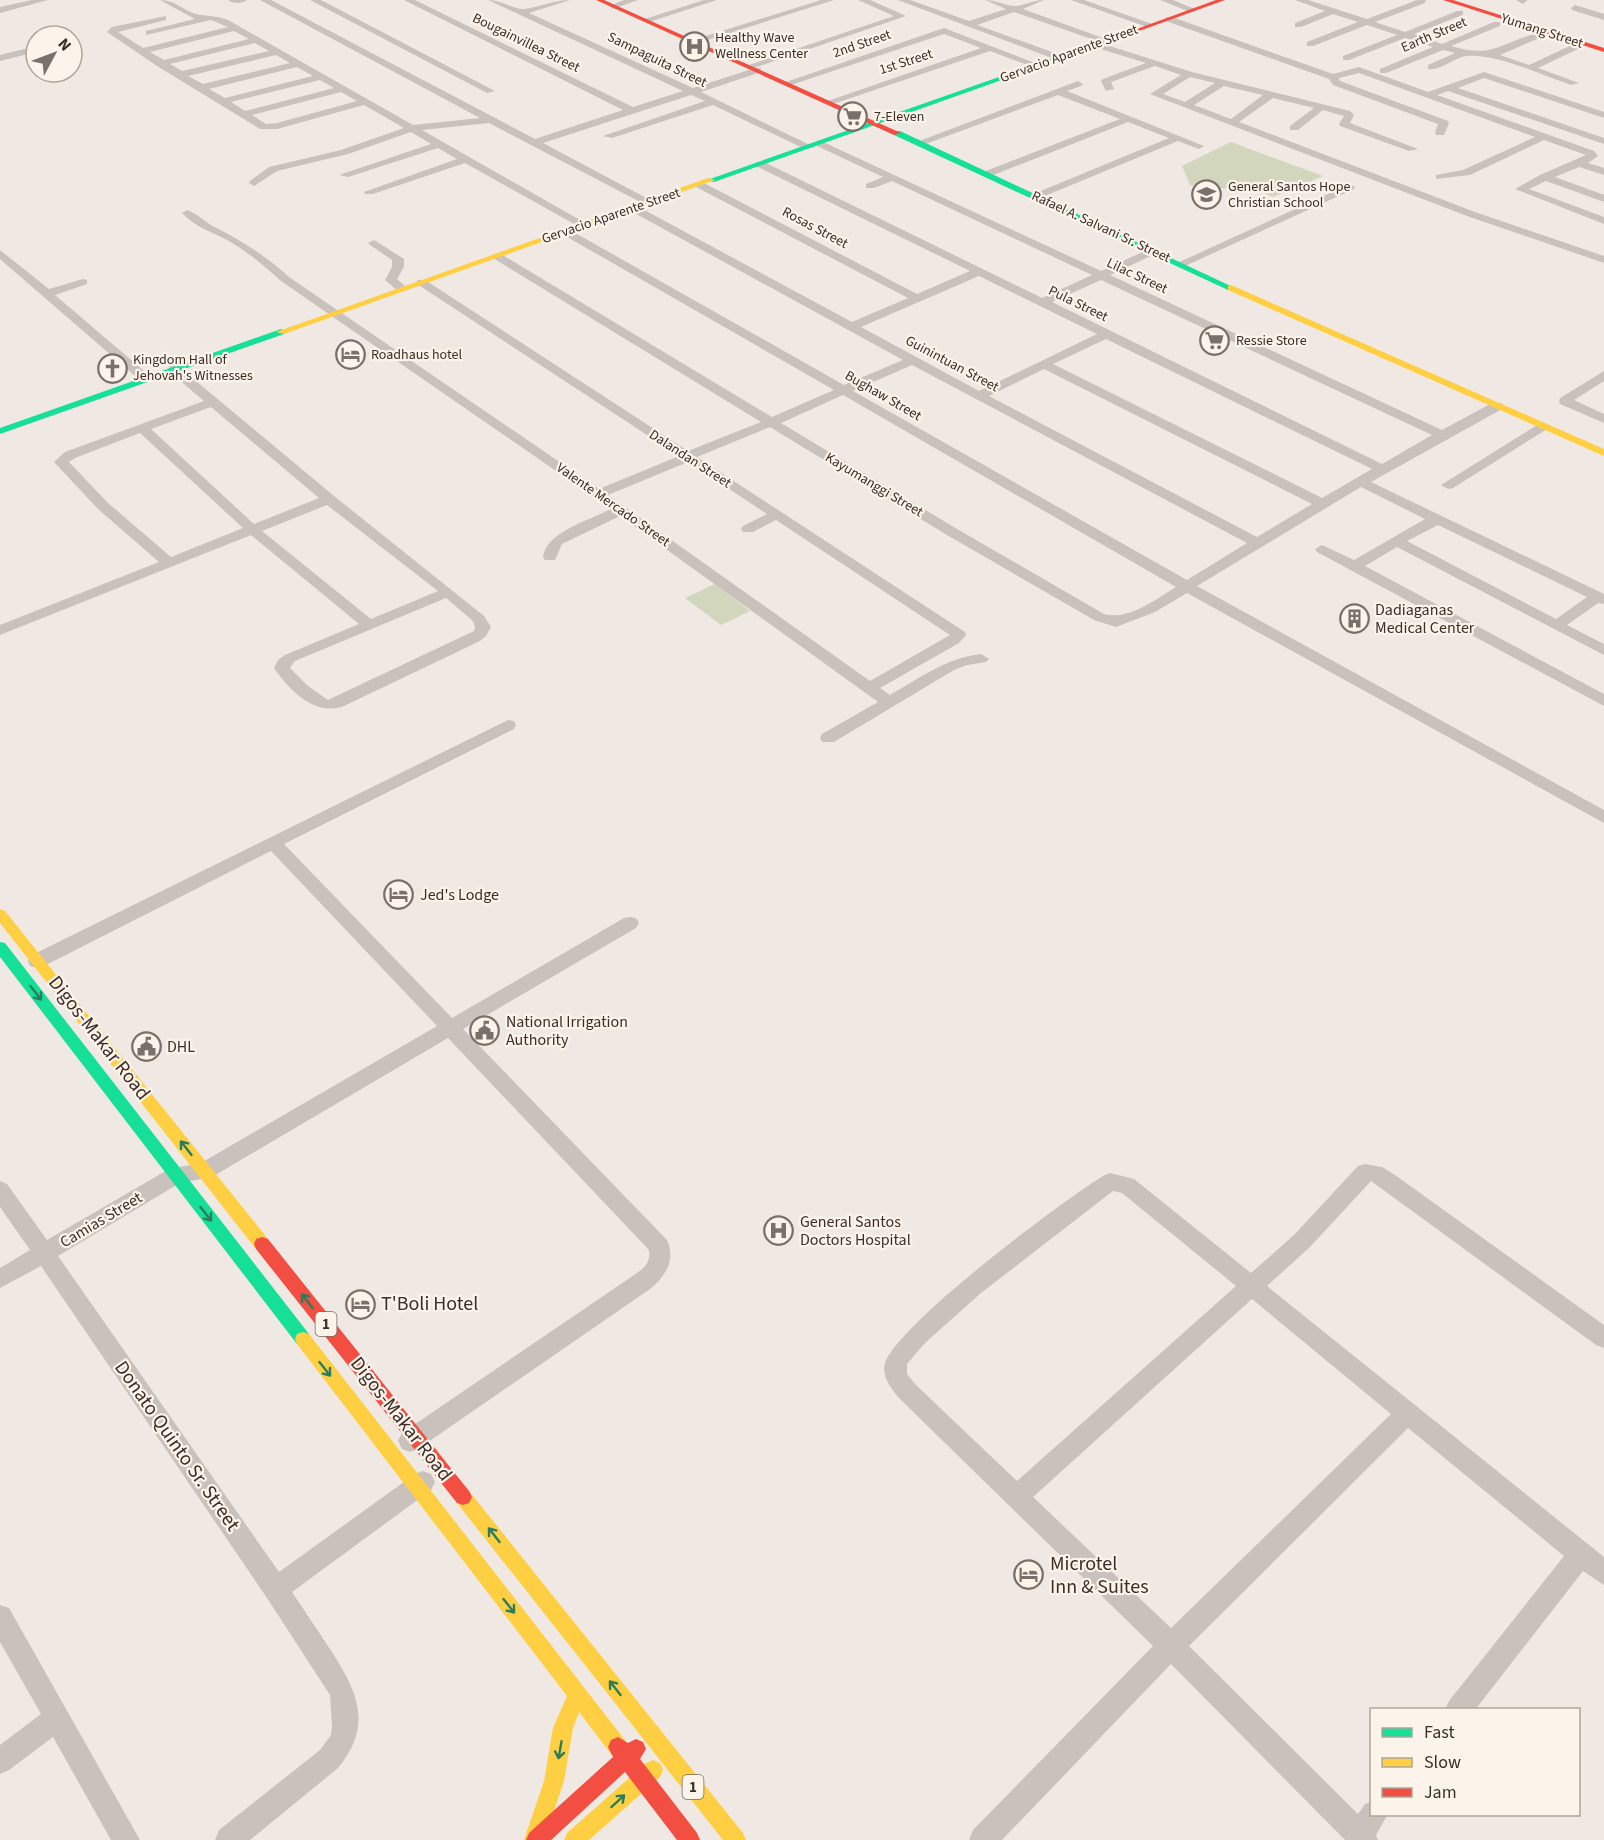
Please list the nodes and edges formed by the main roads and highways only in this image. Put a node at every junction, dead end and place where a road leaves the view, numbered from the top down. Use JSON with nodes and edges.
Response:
{"nodes":[{"id":1,"x":599,"y":0,"type":"edge"},
{"id":2,"x":1222,"y":0,"type":"edge"},
{"id":3,"x":1446,"y":0,"type":"edge"},
{"id":4,"x":1602,"y":48,"type":"edge"},
{"id":5,"x":876,"y":123,"type":"junction"},
{"id":6,"x":0,"y":431,"type":"edge"},
{"id":7,"x":1604,"y":453,"type":"edge"},
{"id":8,"x":0,"y":914,"type":"edge"},
{"id":9,"x":0,"y":947,"type":"edge"},
{"id":10,"x":577,"y":1694,"type":"junction"},
{"id":11,"x":652,"y":1733,"type":"junction"},
{"id":12,"x":669,"y":1756,"type":"junction"},
{"id":13,"x":626,"y":1759,"type":"junction"},
{"id":14,"x":642,"y":1779,"type":"junction"},
{"id":15,"x":535,"y":1840,"type":"edge"},
{"id":16,"x":574,"y":1840,"type":"edge"},
{"id":17,"x":690,"y":1840,"type":"edge"},
{"id":18,"x":736,"y":1840,"type":"edge"}],
"edges":[{"from":1,"to":5,"type":"main road","name":"Rafael A. Salvani Sr. Street"},
{"from":2,"to":5,"type":"main road","name":"Gervacio Aparente Street"},
{"from":3,"to":4,"type":"main road","name":"Yumang Street"},
{"from":5,"to":6,"type":"main road","name":"Gervacio Aparente Street"},
{"from":5,"to":7,"type":"main road","name":"Rafael A. Salvani Sr. Street"},
{"from":11,"to":8,"type":"main road","name":"Digos-Makar Road","number":"1","one_way":true},
{"from":9,"to":10,"type":"main road","name":"Digos-Makar Road","number":"1","one_way":true},
{"from":10,"to":13,"type":"main road","name":"Digos-Makar Road","number":"1"},
{"from":10,"to":15,"type":"main road","one_way":true},
{"from":11,"to":12,"type":"main road","name":"Digos-Makar Road","number":"1"},
{"from":11,"to":13,"type":"main road"},
{"from":12,"to":14,"type":"main road"},
{"from":12,"to":18,"type":"main road","name":"Digos-Makar Road","number":"1"},
{"from":13,"to":14,"type":"main road","name":"Digos-Makar Road","number":"1"},
{"from":13,"to":15,"type":"main road"},
{"from":16,"to":14,"type":"main road","one_way":true},
{"from":14,"to":17,"type":"main road","name":"Digos-Makar Road","number":"1"}]}
